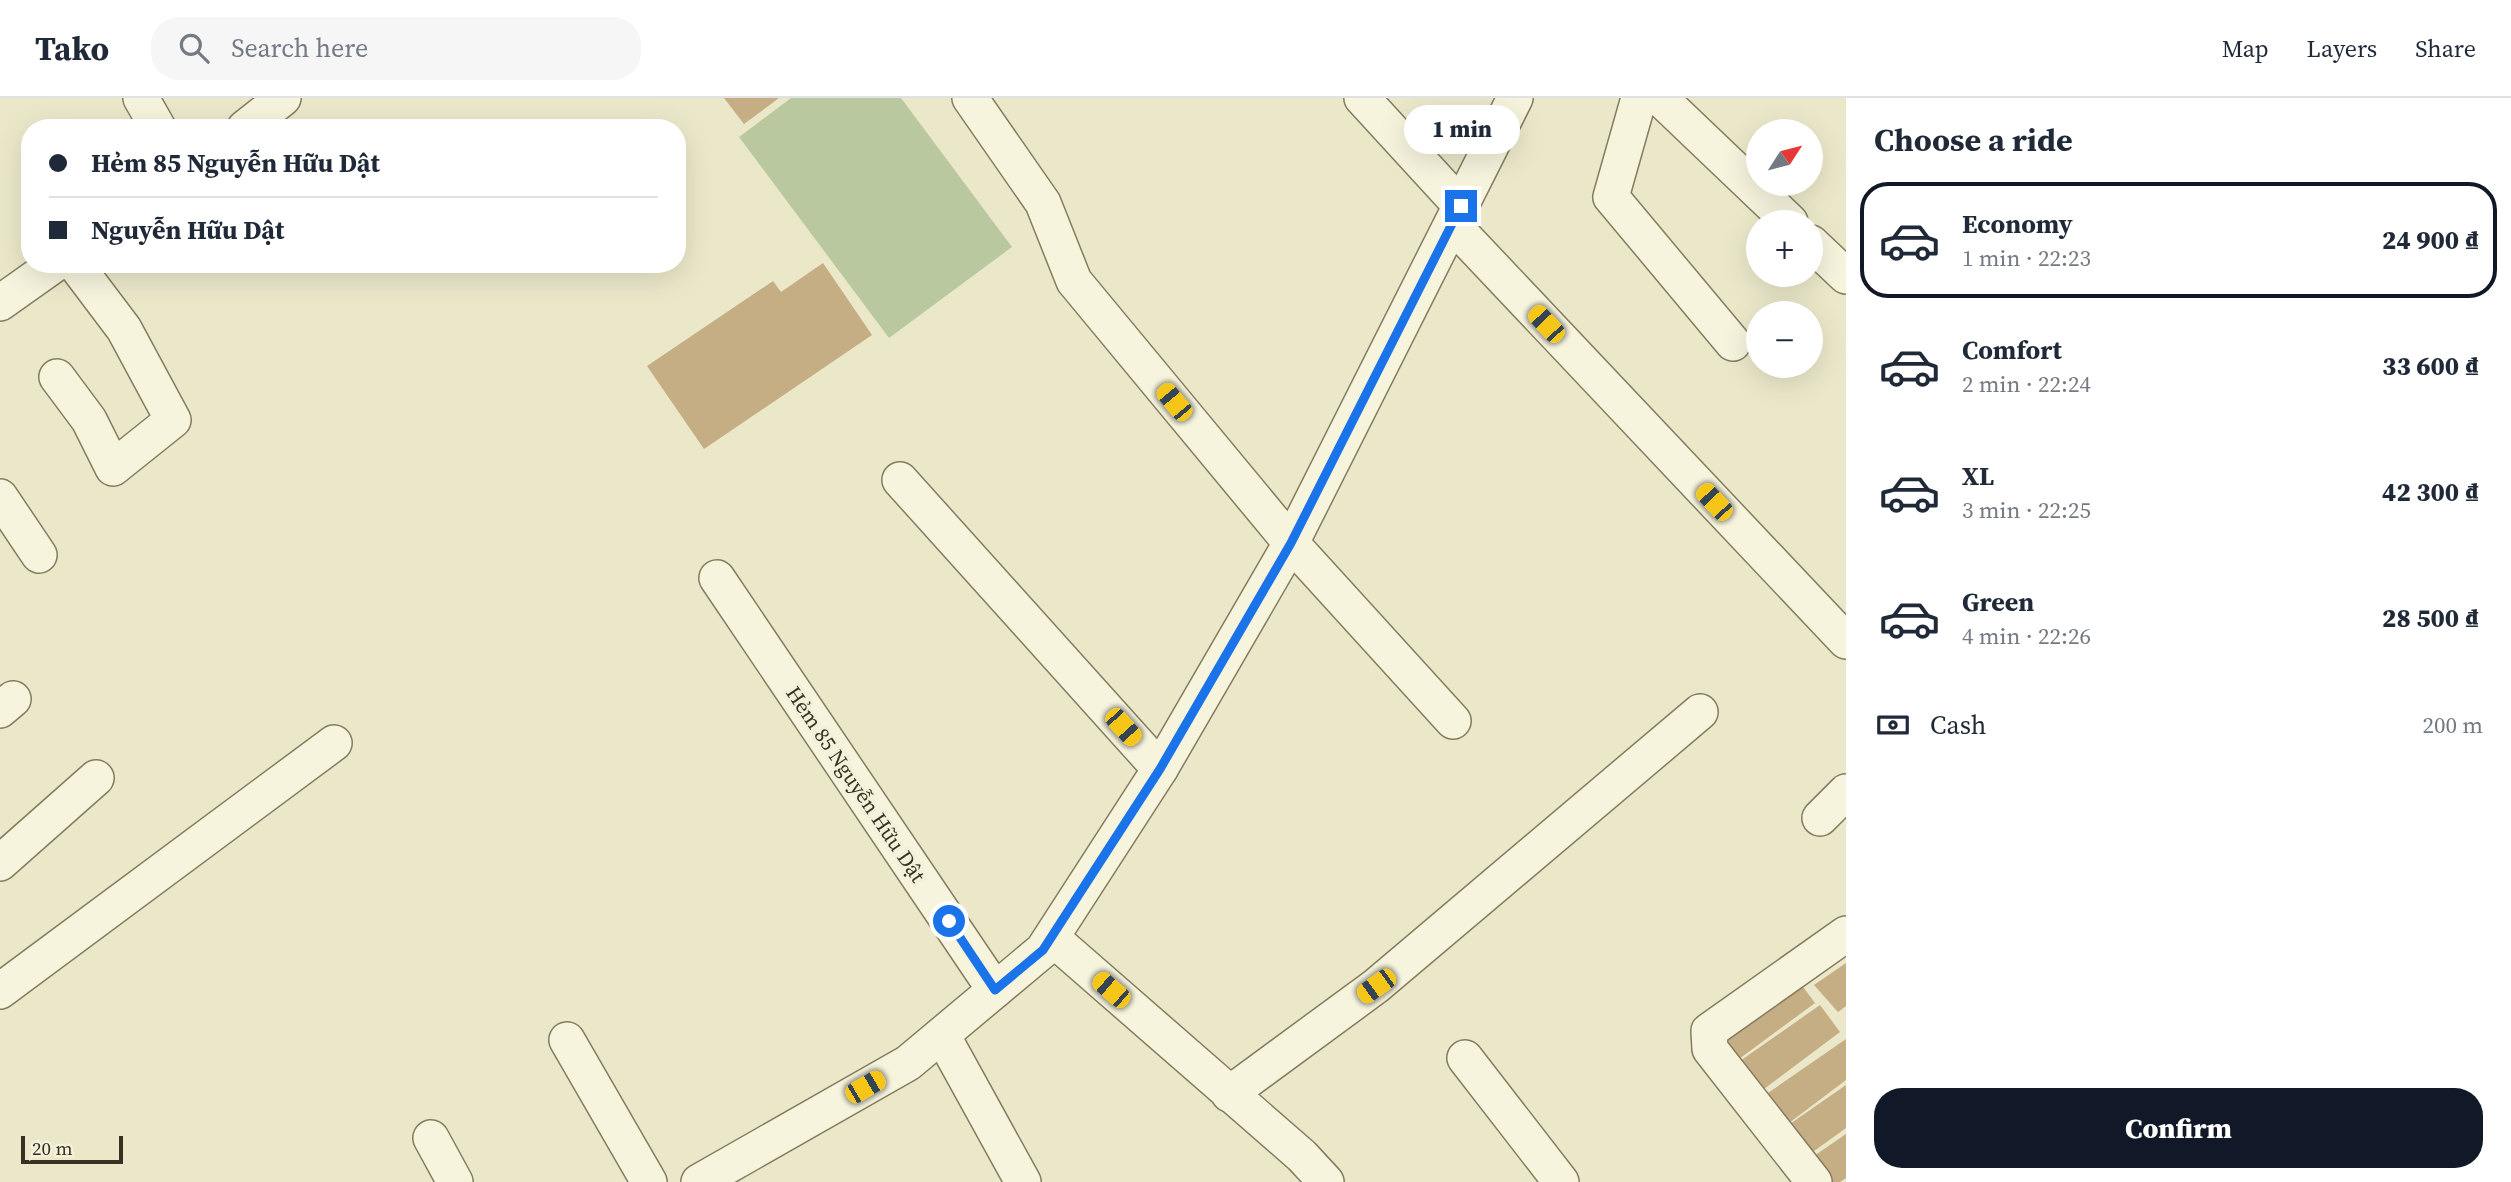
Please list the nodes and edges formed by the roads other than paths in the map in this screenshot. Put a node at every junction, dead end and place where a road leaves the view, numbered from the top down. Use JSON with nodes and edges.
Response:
{"nodes":[{"id":1,"x":141,"y":98,"type":"edge"},
{"id":2,"x":283,"y":98,"type":"edge"},
{"id":3,"x":970,"y":98,"type":"edge"},
{"id":4,"x":1362,"y":98,"type":"edge"},
{"id":5,"x":1515,"y":98,"type":"edge"},
{"id":6,"x":1639,"y":98,"type":"edge"},
{"id":7,"x":1660,"y":98,"type":"edge"},
{"id":8,"x":153,"y":119,"type":"edge"},
{"id":9,"x":256,"y":119,"type":"edge"},
{"id":10,"x":1777,"y":210,"type":"edge"},
{"id":11,"x":1457,"y":215,"type":"junction"},
{"id":12,"x":1823,"y":254,"type":"edge"},
{"id":13,"x":42,"y":273,"type":"edge"},
{"id":14,"x":82,"y":273,"type":"edge"},
{"id":15,"x":1846,"y":276,"type":"edge"},
{"id":16,"x":0,"y":303,"type":"edge"},
{"id":17,"x":1733,"y":343,"type":"dead end"},
{"id":18,"x":57,"y":377,"type":"dead end"},
{"id":19,"x":900,"y":480,"type":"dead end"},
{"id":20,"x":0,"y":498,"type":"edge"},
{"id":21,"x":1291,"y":543,"type":"junction"},
{"id":22,"x":40,"y":555,"type":"dead end"},
{"id":23,"x":717,"y":578,"type":"dead end"},
{"id":24,"x":1846,"y":641,"type":"edge"},
{"id":25,"x":1700,"y":712,"type":"dead end"},
{"id":26,"x":1453,"y":721,"type":"dead end"},
{"id":27,"x":334,"y":743,"type":"dead end"},
{"id":28,"x":1160,"y":769,"type":"junction"},
{"id":29,"x":96,"y":778,"type":"dead end"},
{"id":30,"x":1846,"y":792,"type":"edge"},
{"id":31,"x":1820,"y":818,"type":"dead end"},
{"id":32,"x":0,"y":863,"type":"edge"},
{"id":33,"x":1846,"y":934,"type":"edge"},
{"id":34,"x":1052,"y":938,"type":"junction"},
{"id":35,"x":995,"y":990,"type":"junction"},
{"id":36,"x":0,"y":991,"type":"edge"},
{"id":37,"x":942,"y":1035,"type":"junction"},
{"id":38,"x":567,"y":1040,"type":"dead end"},
{"id":39,"x":1465,"y":1058,"type":"dead end"},
{"id":40,"x":1229,"y":1094,"type":"junction"},
{"id":41,"x":431,"y":1138,"type":"dead end"},
{"id":42,"x":455,"y":1182,"type":"edge"},
{"id":43,"x":649,"y":1182,"type":"edge"},
{"id":44,"x":699,"y":1182,"type":"edge"},
{"id":45,"x":1023,"y":1182,"type":"edge"},
{"id":46,"x":1326,"y":1182,"type":"edge"},
{"id":47,"x":1560,"y":1182,"type":"edge"},
{"id":48,"x":1814,"y":1182,"type":"edge"}],
"edges":[{"from":1,"to":8,"type":"street"},
{"from":2,"to":9,"type":"street"},
{"from":3,"to":21,"type":"street"},
{"from":4,"to":11,"type":"street"},
{"from":5,"to":11,"type":"street"},
{"from":6,"to":17,"type":"street"},
{"from":7,"to":10,"type":"street"},
{"from":11,"to":21,"type":"street"},
{"from":11,"to":24,"type":"street"},
{"from":12,"to":15,"type":"street"},
{"from":13,"to":16,"type":"street"},
{"from":14,"to":18,"type":"street"},
{"from":19,"to":28,"type":"street"},
{"from":20,"to":22,"type":"street"},
{"from":21,"to":26,"type":"street"},
{"from":21,"to":28,"type":"street"},
{"from":23,"to":35,"type":"street","name":"Hẻm 85 Nguyễn Hữu Dật"},
{"from":25,"to":40,"type":"street"},
{"from":27,"to":36,"type":"street"},
{"from":28,"to":34,"type":"street"},
{"from":29,"to":32,"type":"street"},
{"from":30,"to":31,"type":"street"},
{"from":33,"to":48,"type":"street"},
{"from":34,"to":35,"type":"street"},
{"from":34,"to":40,"type":"street"},
{"from":35,"to":37,"type":"street"},
{"from":37,"to":44,"type":"street"},
{"from":37,"to":45,"type":"street"},
{"from":38,"to":43,"type":"street"},
{"from":39,"to":47,"type":"street"},
{"from":40,"to":46,"type":"street"},
{"from":41,"to":42,"type":"street"}]}
